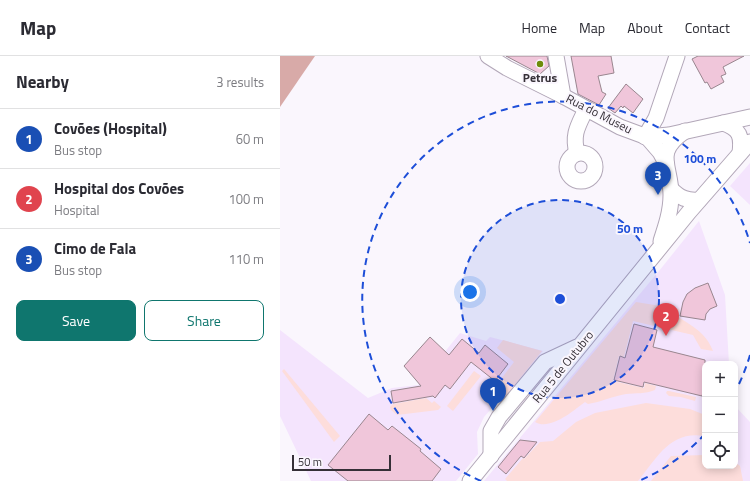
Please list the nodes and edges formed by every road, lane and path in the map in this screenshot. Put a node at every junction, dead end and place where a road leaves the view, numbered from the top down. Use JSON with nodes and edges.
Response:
{"nodes":[{"id":1,"x":488,"y":56,"type":"edge"},
{"id":2,"x":556,"y":56,"type":"edge"},
{"id":3,"x":677,"y":56,"type":"edge"},
{"id":4,"x":563,"y":96,"type":"junction"},
{"id":5,"x":586,"y":109,"type":"junction"},
{"id":6,"x":750,"y":117,"type":"edge"},
{"id":7,"x":723,"y":123,"type":"junction"},
{"id":8,"x":685,"y":131,"type":"junction"},
{"id":9,"x":646,"y":137,"type":"junction"},
{"id":10,"x":750,"y":142,"type":"edge"},
{"id":11,"x":577,"y":153,"type":"dead end"},
{"id":12,"x":740,"y":153,"type":"junction"},
{"id":13,"x":666,"y":163,"type":"junction"},
{"id":14,"x":671,"y":189,"type":"junction"},
{"id":15,"x":699,"y":200,"type":"junction"},
{"id":16,"x":656,"y":253,"type":"junction"},
{"id":17,"x":470,"y":481,"type":"edge"}],
"edges":[{"from":1,"to":4,"type":"street","name":"Rua do Museu"},
{"from":2,"to":4,"type":"street"},
{"from":3,"to":9,"type":"street"},
{"from":4,"to":5,"type":"street","name":"Rua do Museu"},
{"from":5,"to":9,"type":"street","name":"Rua do Museu"},
{"from":5,"to":11,"type":"street"},
{"from":6,"to":7,"type":"street"},
{"from":7,"to":8,"type":"street"},
{"from":7,"to":12,"type":"street"},
{"from":8,"to":9,"type":"street"},
{"from":8,"to":13,"type":"street"},
{"from":9,"to":13,"type":"street"},
{"from":10,"to":12,"type":"street"},
{"from":12,"to":15,"type":"street"},
{"from":13,"to":14,"type":"street"},
{"from":14,"to":15,"type":"street"},
{"from":14,"to":16,"type":"street","name":"Rua 5 de Outubro"},
{"from":15,"to":16,"type":"street","name":"Rua 5 de Outubro"},
{"from":16,"to":17,"type":"street","name":"Rua 5 de Outubro"}]}
